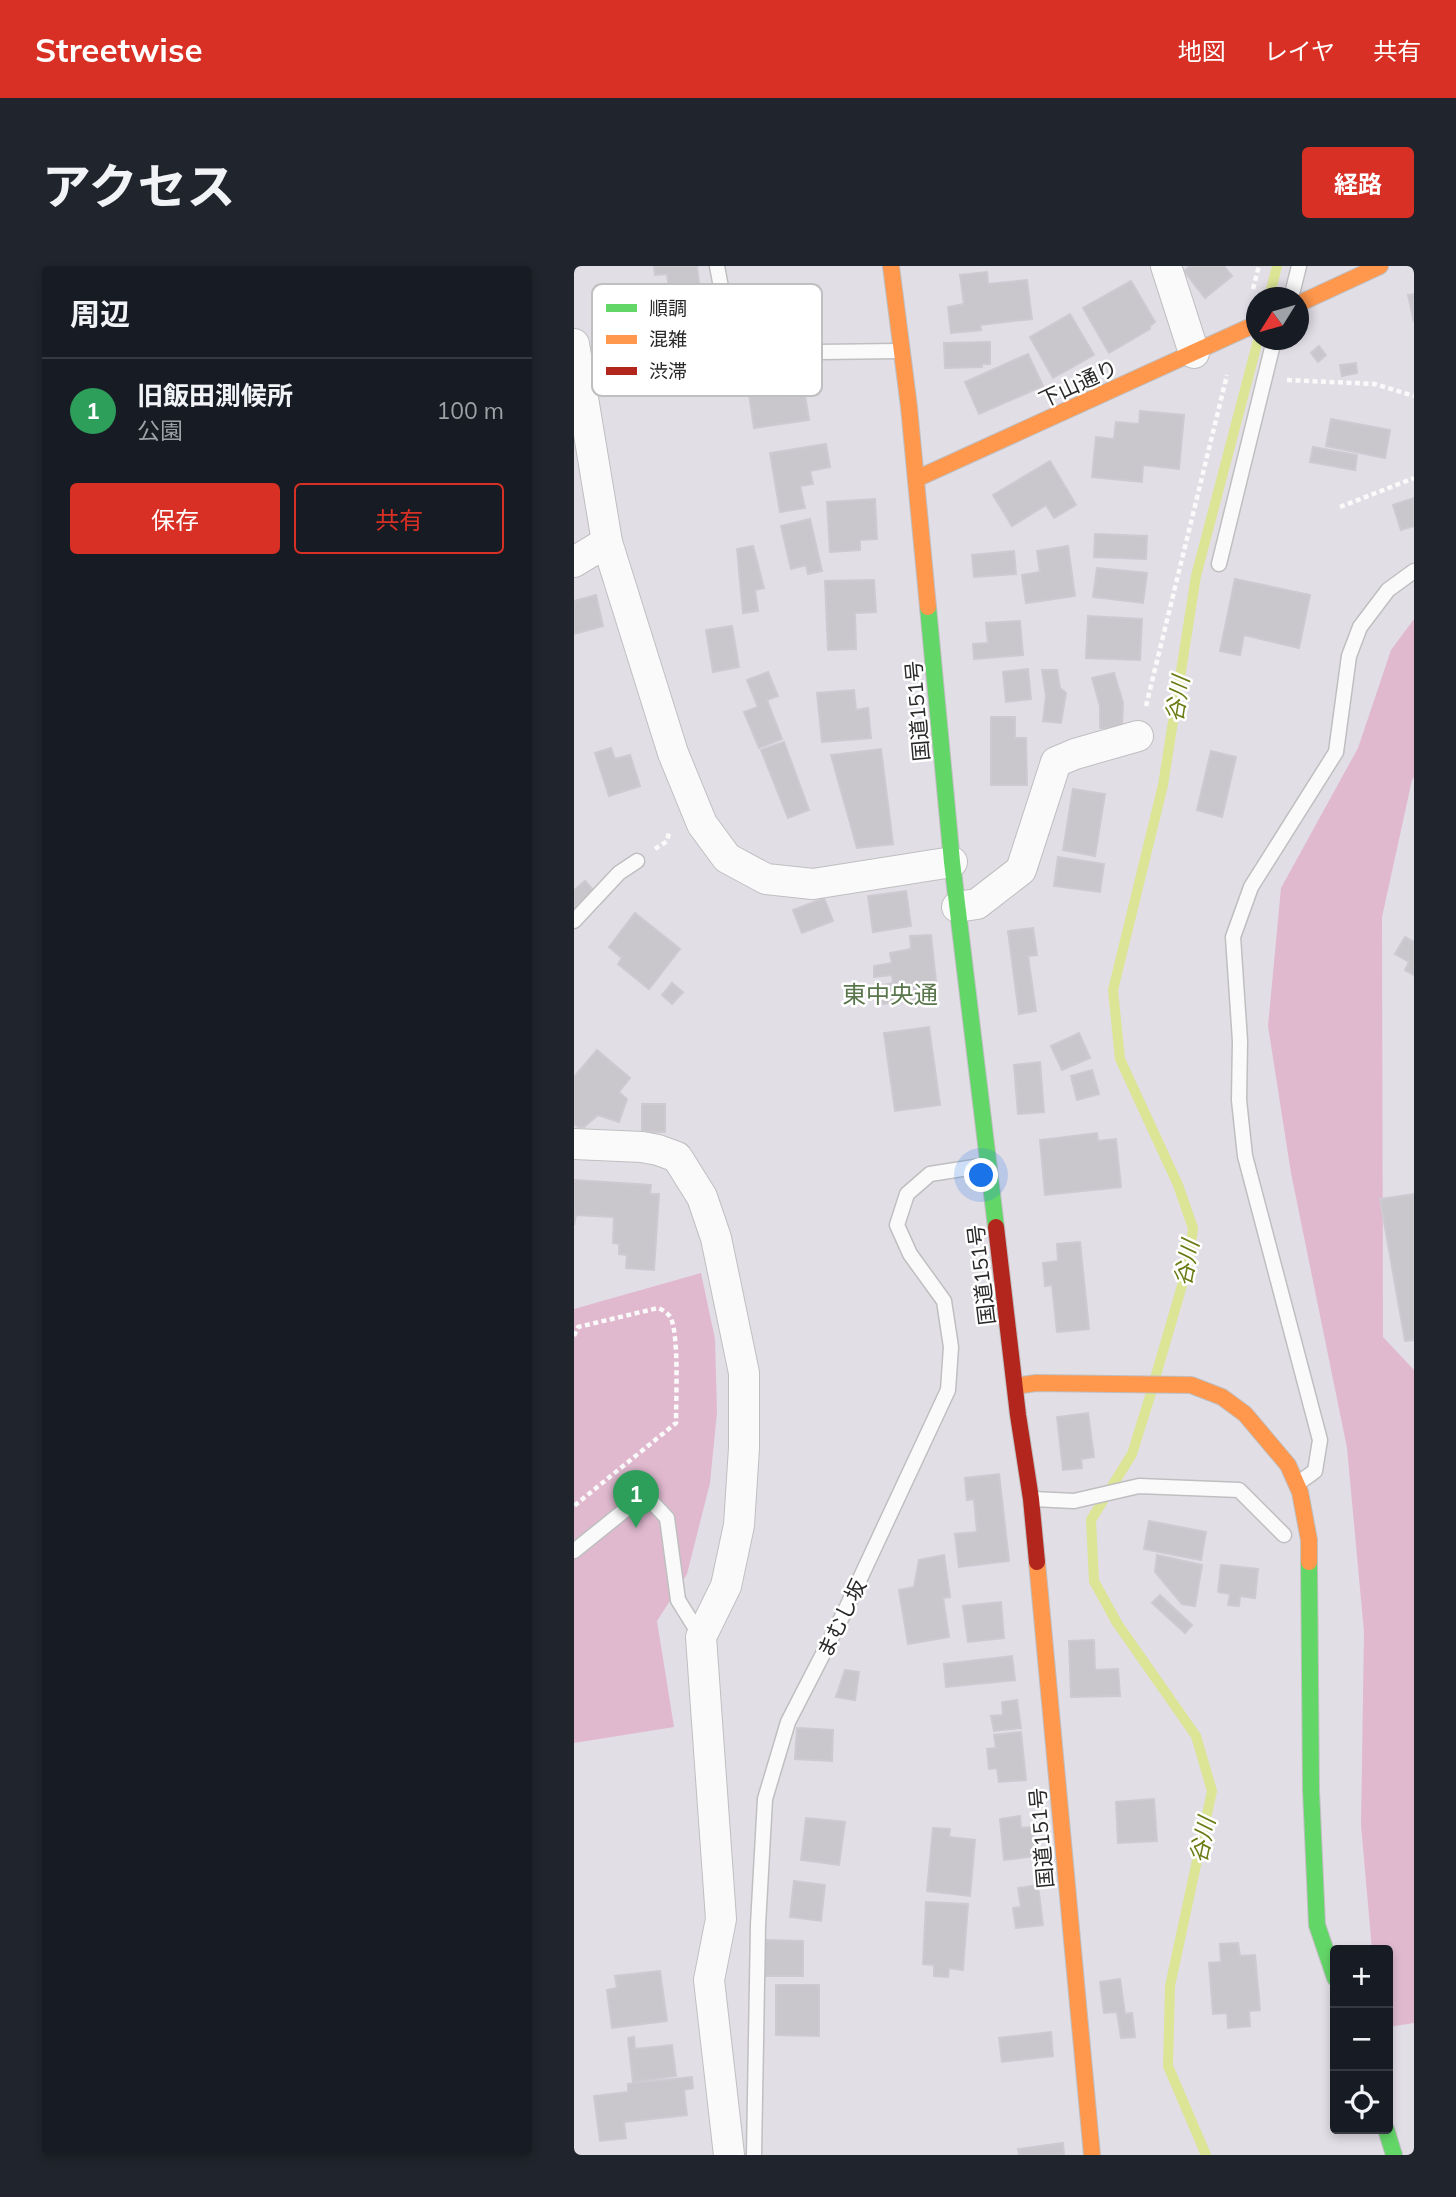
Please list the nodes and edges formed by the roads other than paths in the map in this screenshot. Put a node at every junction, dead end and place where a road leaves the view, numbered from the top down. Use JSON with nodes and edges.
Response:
{"nodes":[{"id":1,"x":718,"y":266,"type":"edge"},
{"id":2,"x":891,"y":266,"type":"edge"},
{"id":3,"x":1166,"y":266,"type":"edge"},
{"id":4,"x":1299,"y":266,"type":"edge"},
{"id":5,"x":1380,"y":266,"type":"edge"},
{"id":6,"x":721,"y":284,"type":"edge"},
{"id":7,"x":1294,"y":287,"type":"edge"},
{"id":8,"x":1309,"y":299,"type":"edge"},
{"id":9,"x":1246,"y":328,"type":"edge"},
{"id":10,"x":574,"y":344,"type":"edge"},
{"id":11,"x":1273,"y":350,"type":"edge"},
{"id":12,"x":902,"y":351,"type":"junction"},
{"id":13,"x":822,"y":352,"type":"edge"},
{"id":14,"x":1194,"y":353,"type":"junction"},
{"id":15,"x":916,"y":479,"type":"junction"},
{"id":16,"x":607,"y":542,"type":"junction"},
{"id":17,"x":574,"y":562,"type":"edge"},
{"id":18,"x":1219,"y":564,"type":"dead end"},
{"id":19,"x":1414,"y":572,"type":"edge"},
{"id":20,"x":1138,"y":736,"type":"road end"},
{"id":21,"x":636,"y":860,"type":"road end"},
{"id":22,"x":952,"y":862,"type":"junction"},
{"id":23,"x":957,"y":907,"type":"junction"},
{"id":24,"x":574,"y":920,"type":"edge"},
{"id":25,"x":574,"y":1144,"type":"edge"},
{"id":26,"x":989,"y":1165,"type":"junction"},
{"id":27,"x":1015,"y":1386,"type":"junction"},
{"id":28,"x":1297,"y":1485,"type":"junction"},
{"id":29,"x":1031,"y":1499,"type":"junction"},
{"id":30,"x":1284,"y":1535,"type":"dead end"},
{"id":31,"x":574,"y":1552,"type":"edge"},
{"id":32,"x":701,"y":1637,"type":"junction"},
{"id":33,"x":1330,"y":1963,"type":"edge"},
{"id":34,"x":1388,"y":2134,"type":"edge"},
{"id":35,"x":729,"y":2155,"type":"edge"},
{"id":36,"x":754,"y":2155,"type":"edge"},
{"id":37,"x":1092,"y":2155,"type":"edge"},
{"id":38,"x":1394,"y":2155,"type":"edge"}],
"edges":[{"from":1,"to":6,"type":"lane"},
{"from":2,"to":12,"type":"main road","name":"国道151号"},
{"from":3,"to":14,"type":"street"},
{"from":4,"to":7,"type":"lane"},
{"from":5,"to":8,"type":"main road"},
{"from":9,"to":14,"type":"main road","name":"下山通り"},
{"from":10,"to":16,"type":"street"},
{"from":11,"to":18,"type":"lane"},
{"from":12,"to":13,"type":"lane"},
{"from":12,"to":15,"type":"main road","name":"国道151号"},
{"from":14,"to":15,"type":"main road","name":"下山通り"},
{"from":15,"to":22,"type":"main road","name":"国道151号"},
{"from":16,"to":17,"type":"street"},
{"from":16,"to":22,"type":"street"},
{"from":19,"to":28,"type":"lane"},
{"from":20,"to":23,"type":"street"},
{"from":21,"to":24,"type":"lane"},
{"from":22,"to":23,"type":"main road","name":"国道151号"},
{"from":23,"to":26,"type":"main road","name":"国道151号"},
{"from":25,"to":32,"type":"street"},
{"from":26,"to":27,"type":"main road","name":"国道151号"},
{"from":26,"to":36,"type":"lane","name":"まむし坂"},
{"from":27,"to":28,"type":"main road"},
{"from":27,"to":29,"type":"main road","name":"国道151号"},
{"from":28,"to":33,"type":"main road"},
{"from":29,"to":30,"type":"lane"},
{"from":29,"to":37,"type":"main road","name":"国道151号"},
{"from":31,"to":32,"type":"lane"},
{"from":32,"to":35,"type":"street"},
{"from":34,"to":38,"type":"main road"}]}
